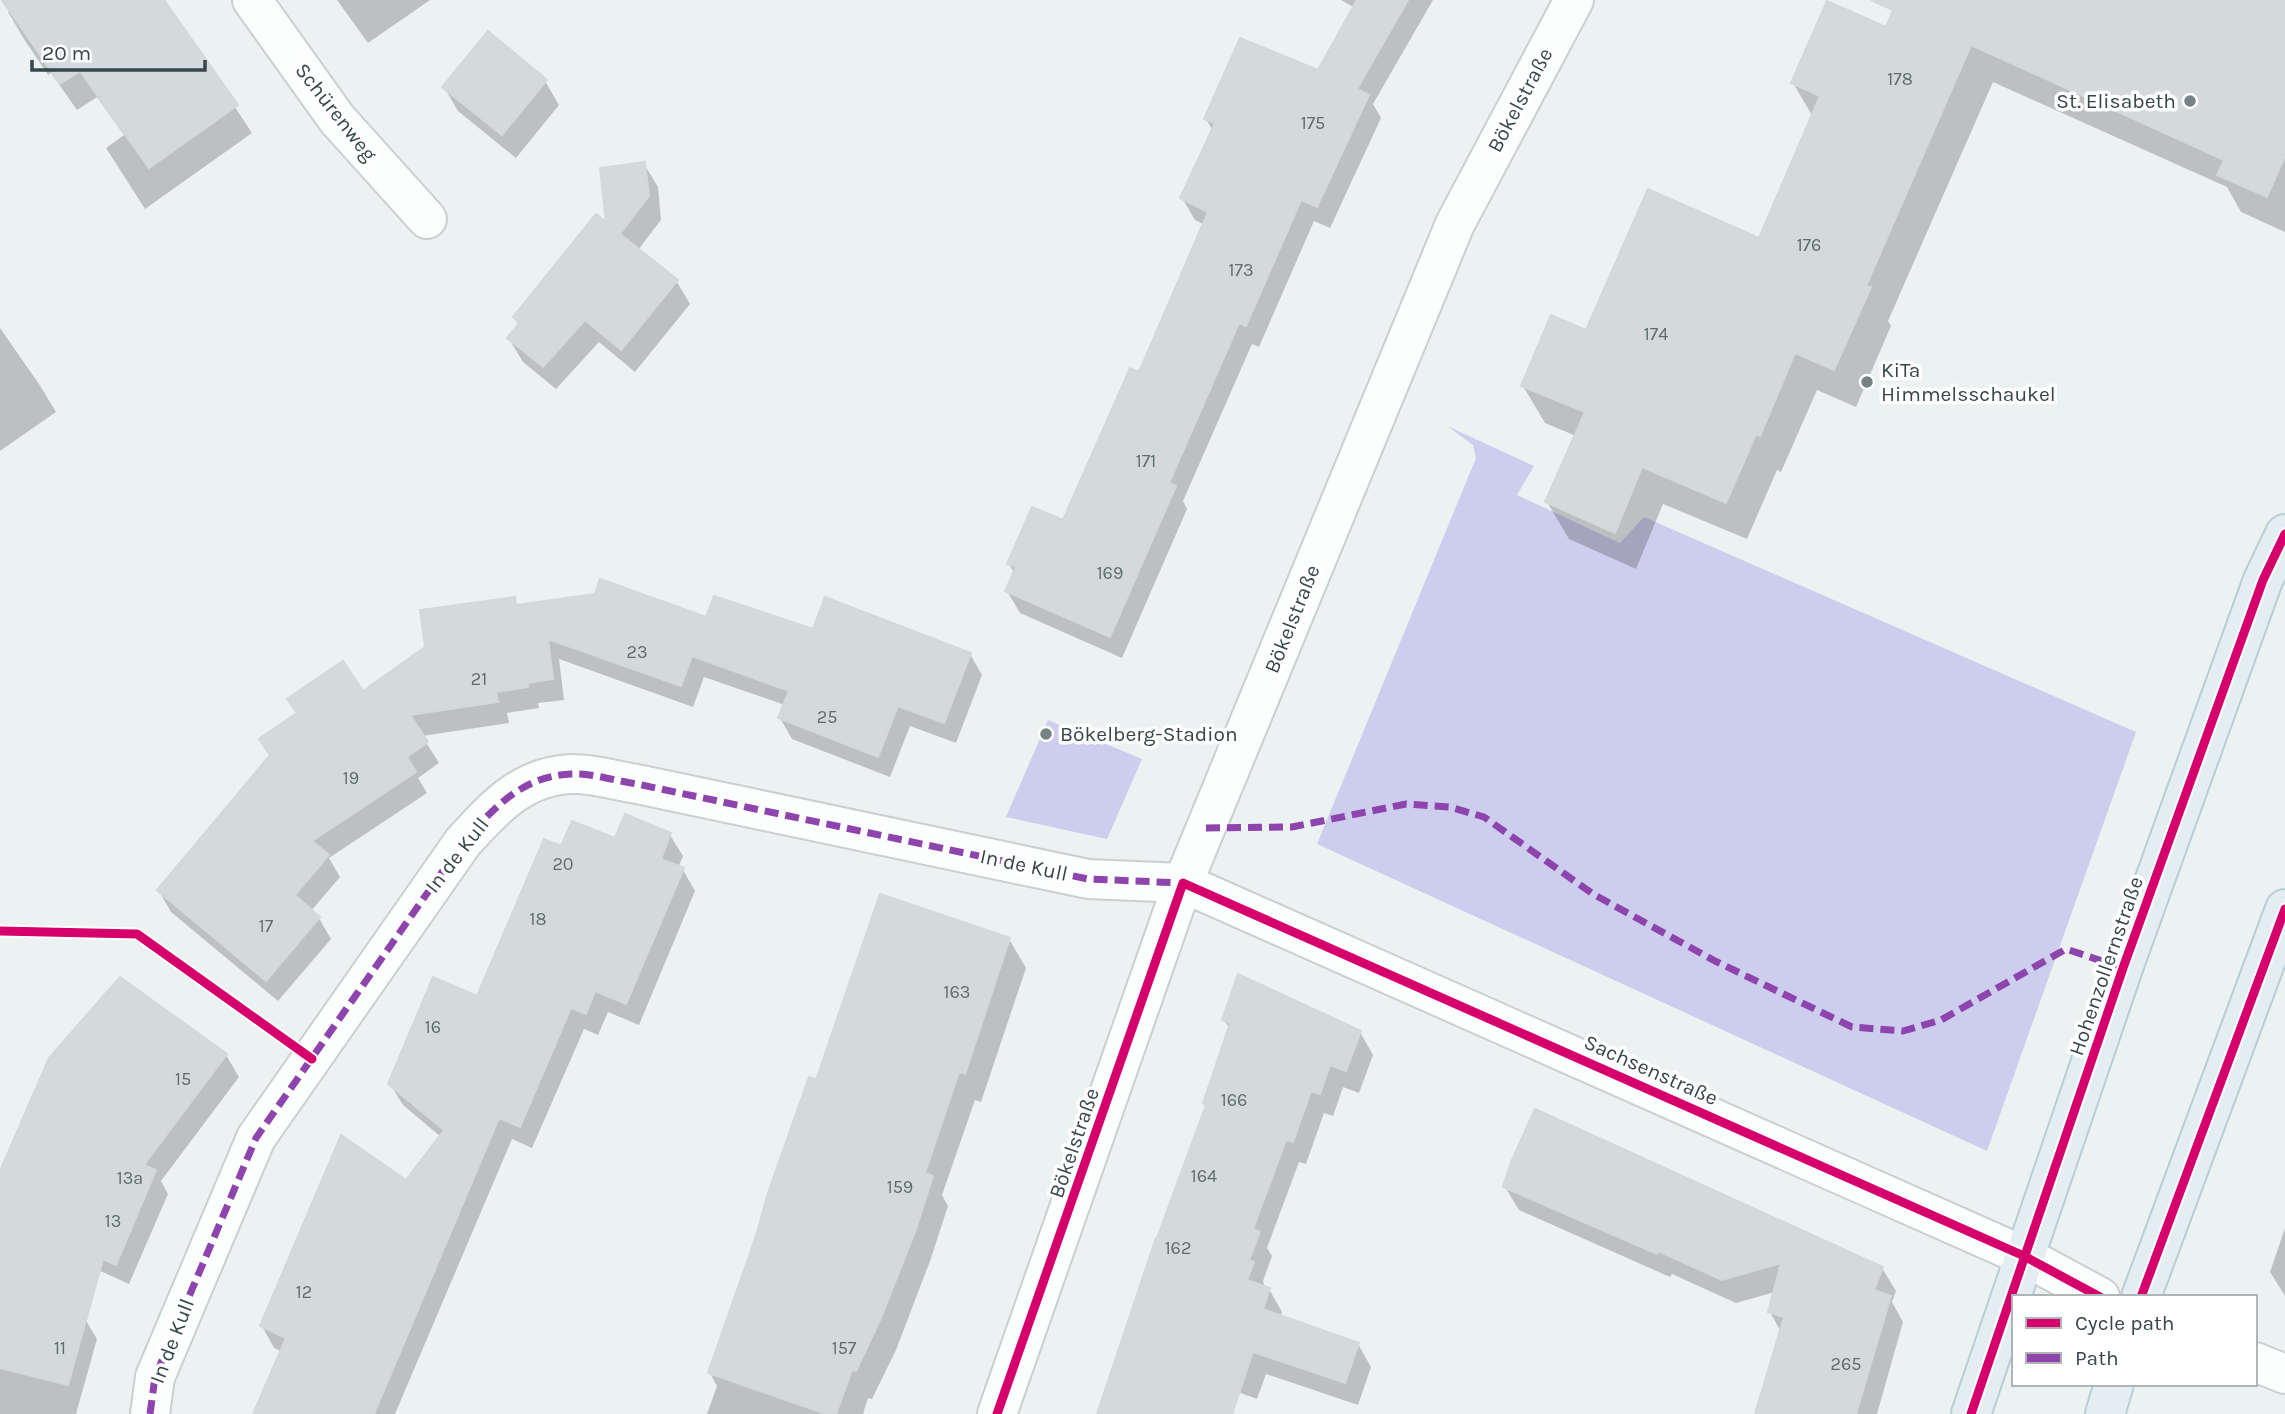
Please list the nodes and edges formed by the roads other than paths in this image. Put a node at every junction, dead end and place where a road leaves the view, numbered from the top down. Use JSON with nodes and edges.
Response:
{"nodes":[{"id":1,"x":251,"y":0,"type":"edge"},
{"id":2,"x":1574,"y":0,"type":"edge"},
{"id":3,"x":427,"y":219,"type":"dead end"},
{"id":4,"x":2285,"y":534,"type":"edge"},
{"id":5,"x":1183,"y":883,"type":"junction"},
{"id":6,"x":2285,"y":909,"type":"edge"},
{"id":7,"x":2024,"y":1256,"type":"junction"},
{"id":8,"x":2097,"y":1295,"type":"edge"},
{"id":9,"x":2142,"y":1295,"type":"edge"},
{"id":10,"x":2257,"y":1363,"type":"edge"},
{"id":11,"x":2285,"y":1374,"type":"edge"},
{"id":12,"x":2112,"y":1386,"type":"edge"},
{"id":13,"x":150,"y":1414,"type":"edge"},
{"id":14,"x":997,"y":1414,"type":"edge"},
{"id":15,"x":1972,"y":1414,"type":"edge"},
{"id":16,"x":2105,"y":1414,"type":"edge"}],
"edges":[{"from":1,"to":3,"type":"street","name":"Schürenweg"},
{"from":2,"to":5,"type":"street","name":"Bökelstraße"},
{"from":4,"to":7,"type":"main road","name":"Hohenzollernstraße"},
{"from":5,"to":7,"type":"street","name":"Sachsenstraße"},
{"from":5,"to":13,"type":"street","name":"In de Kull"},
{"from":5,"to":14,"type":"street","name":"Bökelstraße"},
{"from":6,"to":9,"type":"main road"},
{"from":7,"to":8,"type":"street","name":"Sachsenstraße"},
{"from":7,"to":15,"type":"main road","name":"Hohenzollernstraße"},
{"from":10,"to":11,"type":"street"},
{"from":12,"to":16,"type":"main road"}]}
